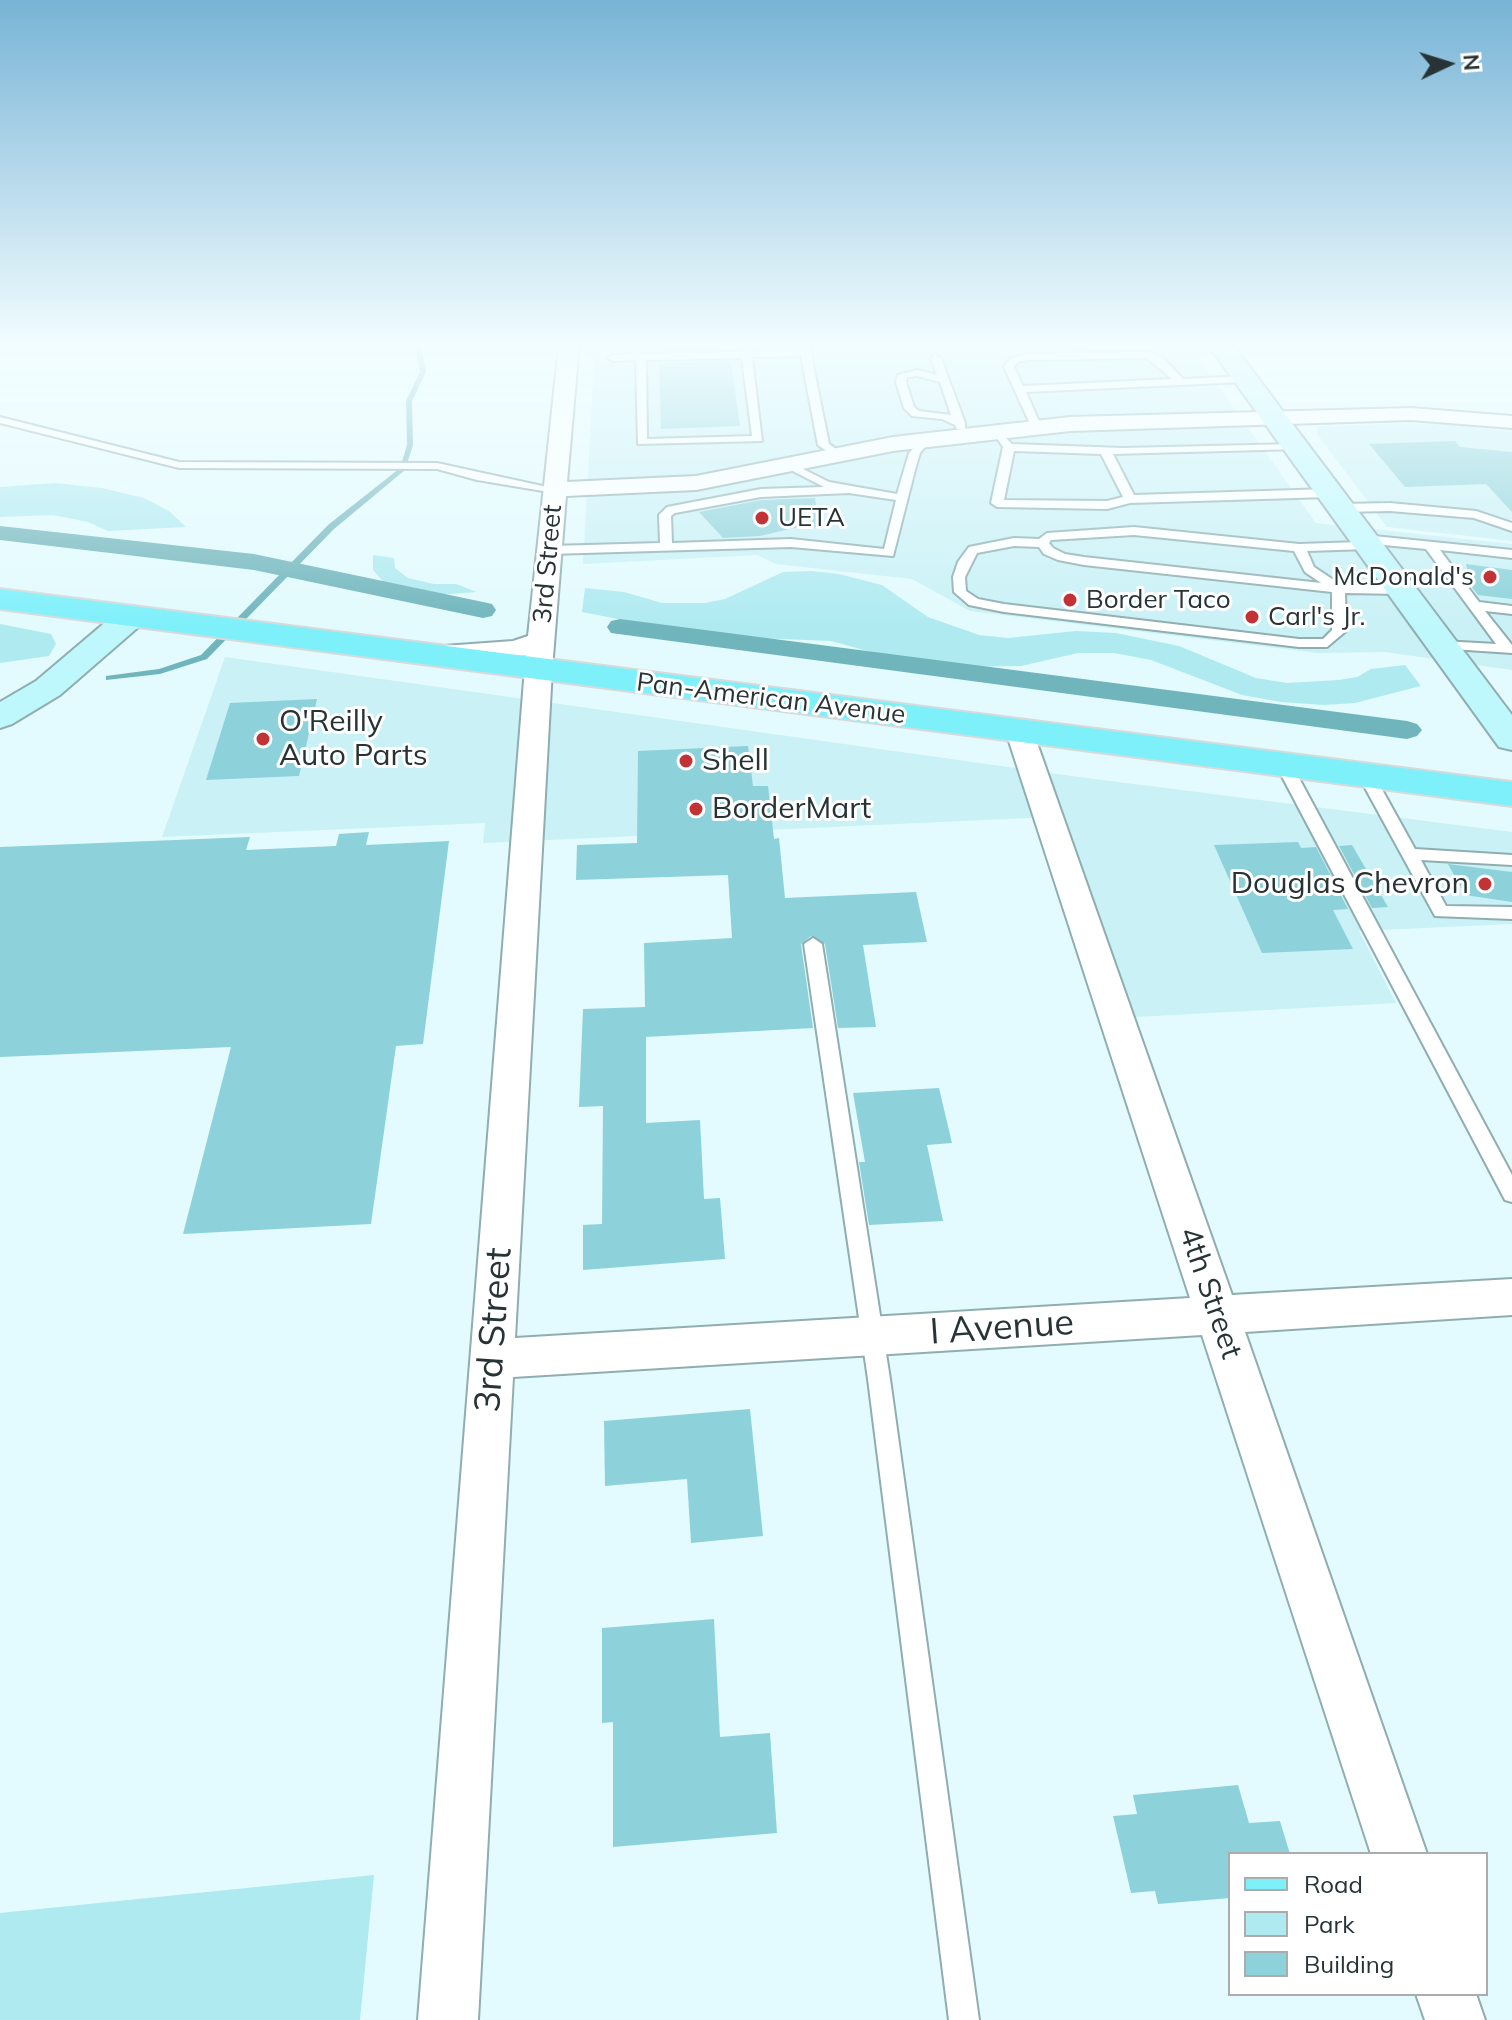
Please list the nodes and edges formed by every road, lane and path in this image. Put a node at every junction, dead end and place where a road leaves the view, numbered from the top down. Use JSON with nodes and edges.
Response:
{"nodes":[{"id":1,"x":68,"y":439,"type":"edge"},
{"id":2,"x":560,"y":439,"type":"edge"},
{"id":3,"x":642,"y":439,"type":"edge"},
{"id":4,"x":748,"y":439,"type":"edge"},
{"id":5,"x":823,"y":439,"type":"edge"},
{"id":6,"x":925,"y":439,"type":"edge"},
{"id":7,"x":926,"y":439,"type":"edge"},
{"id":8,"x":1004,"y":439,"type":"edge"},
{"id":9,"x":1006,"y":439,"type":"edge"},
{"id":10,"x":1289,"y":439,"type":"edge"},
{"id":11,"x":1295,"y":447,"type":"junction"},
{"id":12,"x":1105,"y":450,"type":"junction"},
{"id":13,"x":839,"y":455,"type":"junction"},
{"id":14,"x":789,"y":465,"type":"junction"},
{"id":15,"x":555,"y":490,"type":"junction"},
{"id":16,"x":849,"y":490,"type":"junction"},
{"id":17,"x":904,"y":498,"type":"junction"},
{"id":18,"x":1130,"y":499,"type":"junction"},
{"id":19,"x":1335,"y":500,"type":"junction"},
{"id":20,"x":1512,"y":527,"type":"edge"},
{"id":21,"x":1366,"y":542,"type":"junction"},
{"id":22,"x":1043,"y":543,"type":"junction"},
{"id":23,"x":666,"y":546,"type":"junction"},
{"id":24,"x":1430,"y":546,"type":"junction"},
{"id":25,"x":1299,"y":548,"type":"junction"},
{"id":26,"x":550,"y":550,"type":"junction"},
{"id":27,"x":1512,"y":554,"type":"edge"},
{"id":28,"x":1338,"y":589,"type":"junction"},
{"id":29,"x":0,"y":590,"type":"edge"},
{"id":30,"x":1401,"y":590,"type":"junction"},
{"id":31,"x":15,"y":600,"type":"edge"},
{"id":32,"x":1475,"y":606,"type":"junction"},
{"id":33,"x":1512,"y":610,"type":"edge"},
{"id":34,"x":132,"y":616,"type":"junction"},
{"id":35,"x":1442,"y":645,"type":"junction"},
{"id":36,"x":1509,"y":649,"type":"edge"},
{"id":37,"x":539,"y":654,"type":"junction"},
{"id":38,"x":0,"y":717,"type":"edge"},
{"id":39,"x":1021,"y":732,"type":"junction"},
{"id":40,"x":1512,"y":739,"type":"edge"},
{"id":41,"x":1284,"y":765,"type":"junction"},
{"id":42,"x":1366,"y":775,"type":"junction"},
{"id":43,"x":1512,"y":794,"type":"edge"},
{"id":44,"x":1410,"y":854,"type":"junction"},
{"id":45,"x":1512,"y":860,"type":"edge"},
{"id":46,"x":1512,"y":913,"type":"edge"},
{"id":47,"x":813,"y":944,"type":"dead end"},
{"id":48,"x":1512,"y":1194,"type":"edge"},
{"id":49,"x":1512,"y":1297,"type":"edge"},
{"id":50,"x":1217,"y":1315,"type":"junction"},
{"id":51,"x":873,"y":1336,"type":"junction"},
{"id":52,"x":492,"y":1359,"type":"junction"},
{"id":53,"x":1398,"y":1852,"type":"edge"},
{"id":54,"x":1447,"y":1996,"type":"edge"},
{"id":55,"x":448,"y":2020,"type":"edge"},
{"id":56,"x":964,"y":2020,"type":"edge"},
{"id":57,"x":1455,"y":2020,"type":"edge"}],
"edges":[{"from":1,"to":15,"type":"lane"},
{"from":2,"to":15,"type":"street","name":"3rd Street"},
{"from":3,"to":4,"type":"lane"},
{"from":5,"to":13,"type":"lane"},
{"from":6,"to":13,"type":"street"},
{"from":7,"to":17,"type":"lane"},
{"from":8,"to":18,"type":"lane"},
{"from":9,"to":12,"type":"lane"},
{"from":10,"to":11,"type":"street"},
{"from":11,"to":12,"type":"lane"},
{"from":11,"to":19,"type":"street"},
{"from":12,"to":18,"type":"lane"},
{"from":13,"to":14,"type":"street"},
{"from":14,"to":15,"type":"street"},
{"from":14,"to":16,"type":"lane"},
{"from":15,"to":26,"type":"street","name":"3rd Street"},
{"from":16,"to":17,"type":"lane"},
{"from":16,"to":23,"type":"lane"},
{"from":17,"to":23,"type":"lane"},
{"from":18,"to":19,"type":"lane"},
{"from":19,"to":20,"type":"lane"},
{"from":19,"to":21,"type":"street"},
{"from":21,"to":24,"type":"lane"},
{"from":21,"to":25,"type":"lane"},
{"from":21,"to":30,"type":"street"},
{"from":22,"to":25,"type":"lane"},
{"from":22,"to":28,"type":"lane"},
{"from":22,"to":28,"type":"lane"},
{"from":23,"to":26,"type":"lane"},
{"from":24,"to":27,"type":"lane"},
{"from":24,"to":32,"type":"lane"},
{"from":25,"to":28,"type":"lane"},
{"from":26,"to":37,"type":"street","name":"3rd Street"},
{"from":28,"to":30,"type":"lane"},
{"from":29,"to":31,"type":"main road","name":"Pan-American Avenue"},
{"from":30,"to":35,"type":"street"},
{"from":31,"to":34,"type":"main road","name":"Pan-American Avenue"},
{"from":32,"to":33,"type":"lane"},
{"from":32,"to":36,"type":"lane"},
{"from":34,"to":37,"type":"main road","name":"Pan-American Avenue"},
{"from":34,"to":38,"type":"street"},
{"from":35,"to":36,"type":"lane"},
{"from":35,"to":40,"type":"street"},
{"from":37,"to":39,"type":"main road","name":"Pan-American Avenue"},
{"from":37,"to":52,"type":"street","name":"3rd Street"},
{"from":39,"to":41,"type":"main road","name":"Pan-American Avenue"},
{"from":39,"to":50,"type":"street","name":"4th Street"},
{"from":41,"to":42,"type":"main road","name":"Pan-American Avenue"},
{"from":41,"to":48,"type":"lane"},
{"from":42,"to":43,"type":"main road","name":"Pan-American Avenue"},
{"from":42,"to":44,"type":"lane"},
{"from":44,"to":45,"type":"lane"},
{"from":44,"to":46,"type":"lane"},
{"from":47,"to":51,"type":"lane"},
{"from":49,"to":50,"type":"street","name":"I Avenue"},
{"from":50,"to":51,"type":"street","name":"I Avenue"},
{"from":50,"to":53,"type":"street","name":"4th Street"},
{"from":51,"to":52,"type":"street","name":"I Avenue"},
{"from":51,"to":56,"type":"lane"},
{"from":52,"to":55,"type":"street","name":"3rd Street"},
{"from":54,"to":57,"type":"street"}]}
